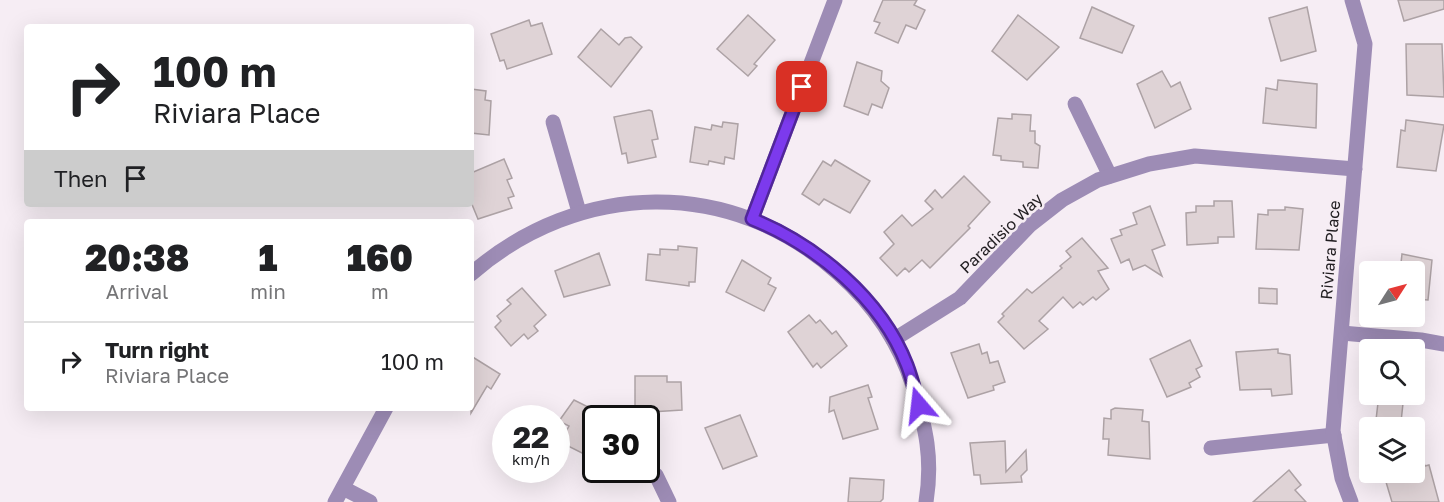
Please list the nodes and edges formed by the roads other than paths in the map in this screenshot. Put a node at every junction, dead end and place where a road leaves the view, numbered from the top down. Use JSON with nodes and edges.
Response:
{"nodes":[{"id":1,"x":835,"y":0,"type":"edge"},
{"id":2,"x":1352,"y":0,"type":"edge"},
{"id":3,"x":1075,"y":104,"type":"dead end"},
{"id":4,"x":553,"y":122,"type":"dead end"},
{"id":5,"x":1355,"y":169,"type":"junction"},
{"id":6,"x":1110,"y":176,"type":"junction"},
{"id":7,"x":579,"y":212,"type":"junction"},
{"id":8,"x":752,"y":219,"type":"junction"},
{"id":9,"x":474,"y":272,"type":"edge"},
{"id":10,"x":1342,"y":333,"type":"junction"},
{"id":11,"x":893,"y":340,"type":"junction"},
{"id":12,"x":1444,"y":344,"type":"edge"},
{"id":13,"x":384,"y":411,"type":"edge"},
{"id":14,"x":1334,"y":435,"type":"junction"},
{"id":15,"x":1211,"y":448,"type":"dead end"},
{"id":16,"x":660,"y":483,"type":"edge"},
{"id":17,"x":343,"y":488,"type":"junction"},
{"id":18,"x":335,"y":502,"type":"edge"},
{"id":19,"x":370,"y":502,"type":"edge"},
{"id":20,"x":669,"y":502,"type":"edge"},
{"id":21,"x":926,"y":502,"type":"edge"},
{"id":22,"x":1351,"y":502,"type":"edge"}],
"edges":[{"from":1,"to":8,"type":"street"},
{"from":2,"to":5,"type":"street","name":"Riviara Place"},
{"from":3,"to":6,"type":"street"},
{"from":4,"to":7,"type":"street"},
{"from":5,"to":6,"type":"street","name":"Paradisio Way"},
{"from":5,"to":10,"type":"street","name":"Riviara Place"},
{"from":6,"to":11,"type":"street","name":"Paradisio Way"},
{"from":7,"to":8,"type":"street"},
{"from":7,"to":9,"type":"street"},
{"from":8,"to":11,"type":"street"},
{"from":10,"to":12,"type":"street"},
{"from":10,"to":14,"type":"street","name":"Riviara Place"},
{"from":11,"to":21,"type":"street"},
{"from":13,"to":17,"type":"street"},
{"from":14,"to":15,"type":"street"},
{"from":14,"to":22,"type":"street","name":"Riviara Place"},
{"from":16,"to":20,"type":"street"},
{"from":17,"to":18,"type":"street"},
{"from":17,"to":19,"type":"street"}]}
